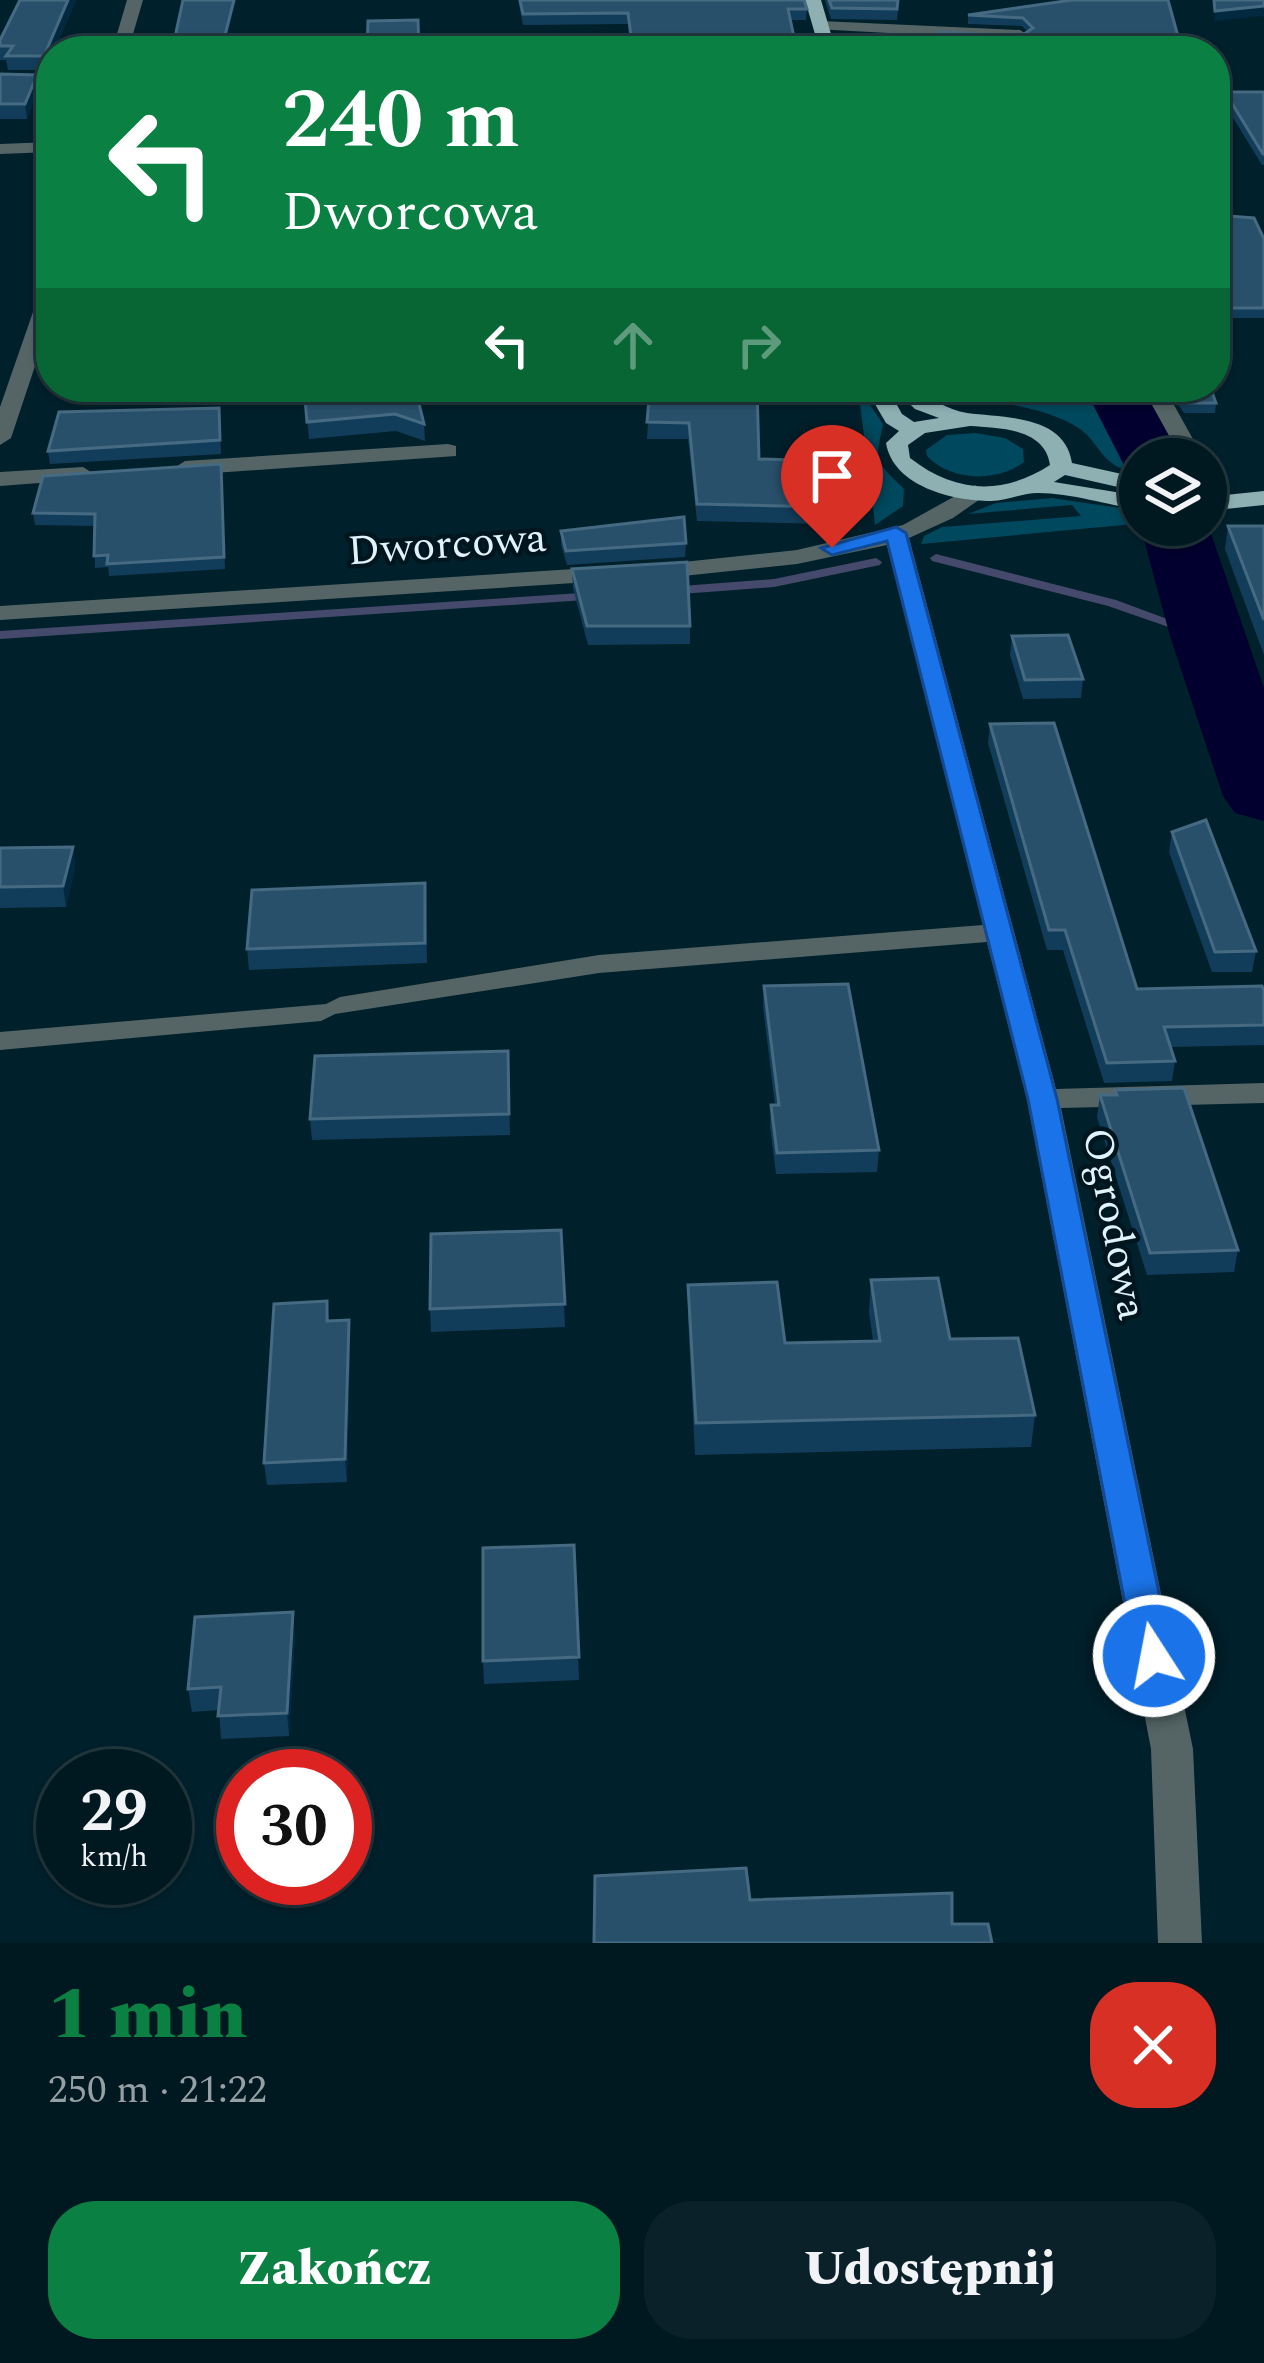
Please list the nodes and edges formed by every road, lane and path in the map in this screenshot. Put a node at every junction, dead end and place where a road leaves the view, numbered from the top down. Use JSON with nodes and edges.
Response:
{"nodes":[{"id":1,"x":135,"y":0,"type":"edge"},
{"id":2,"x":813,"y":0,"type":"edge"},
{"id":3,"x":821,"y":26,"type":"junction"},
{"id":4,"x":1019,"y":35,"type":"edge"},
{"id":5,"x":124,"y":36,"type":"edge"},
{"id":6,"x":824,"y":36,"type":"edge"},
{"id":7,"x":36,"y":79,"type":"edge"},
{"id":8,"x":0,"y":80,"type":"edge"},
{"id":9,"x":36,"y":148,"type":"edge"},
{"id":10,"x":0,"y":149,"type":"edge"},
{"id":11,"x":36,"y":336,"type":"edge"},
{"id":12,"x":885,"y":402,"type":"edge"},
{"id":13,"x":921,"y":402,"type":"edge"},
{"id":14,"x":1158,"y":402,"type":"edge"},
{"id":15,"x":964,"y":420,"type":"junction"},
{"id":16,"x":911,"y":431,"type":"junction"},
{"id":17,"x":0,"y":438,"type":"edge"},
{"id":18,"x":1180,"y":438,"type":"edge"},
{"id":19,"x":448,"y":451,"type":"dead end"},
{"id":20,"x":1061,"y":467,"type":"junction"},
{"id":21,"x":165,"y":469,"type":"edge"},
{"id":22,"x":118,"y":472,"type":"edge"},
{"id":23,"x":0,"y":479,"type":"edge"},
{"id":24,"x":1119,"y":480,"type":"edge"},
{"id":25,"x":934,"y":485,"type":"junction"},
{"id":26,"x":1035,"y":486,"type":"junction"},
{"id":27,"x":975,"y":492,"type":"junction"},
{"id":28,"x":1227,"y":495,"type":"edge"},
{"id":29,"x":1264,"y":498,"type":"edge"},
{"id":30,"x":1119,"y":499,"type":"edge"},
{"id":31,"x":1227,"y":502,"type":"edge"},
{"id":32,"x":896,"y":533,"type":"junction"},
{"id":33,"x":0,"y":613,"type":"edge"},
{"id":34,"x":1000,"y":932,"type":"junction"},
{"id":35,"x":0,"y":1041,"type":"edge"},
{"id":36,"x":1264,"y":1093,"type":"edge"},
{"id":37,"x":1043,"y":1099,"type":"junction"},
{"id":38,"x":1180,"y":1943,"type":"edge"}],
"edges":[{"from":1,"to":5,"type":"street"},
{"from":2,"to":3,"type":"main road"},
{"from":3,"to":4,"type":"street"},
{"from":3,"to":6,"type":"main road"},
{"from":7,"to":8,"type":"street"},
{"from":9,"to":10,"type":"street"},
{"from":11,"to":17,"type":"street"},
{"from":12,"to":16,"type":"main road"},
{"from":13,"to":15,"type":"main road"},
{"from":14,"to":18,"type":"street"},
{"from":15,"to":16,"type":"main road"},
{"from":15,"to":20,"type":"main road"},
{"from":16,"to":25,"type":"main road"},
{"from":19,"to":21,"type":"street"},
{"from":20,"to":24,"type":"main road"},
{"from":20,"to":26,"type":"main road"},
{"from":22,"to":23,"type":"street"},
{"from":25,"to":27,"type":"main road"},
{"from":25,"to":32,"type":"street"},
{"from":26,"to":27,"type":"main road"},
{"from":26,"to":30,"type":"main road"},
{"from":27,"to":32,"type":"street","name":"Dworcowa"},
{"from":28,"to":29,"type":"main road"},
{"from":29,"to":31,"type":"main road"},
{"from":32,"to":33,"type":"street","name":"Dworcowa"},
{"from":32,"to":34,"type":"street","name":"Ogrodowa"},
{"from":34,"to":35,"type":"street"},
{"from":34,"to":37,"type":"street","name":"Ogrodowa"},
{"from":36,"to":37,"type":"street"},
{"from":37,"to":38,"type":"street","name":"Ogrodowa"}]}
